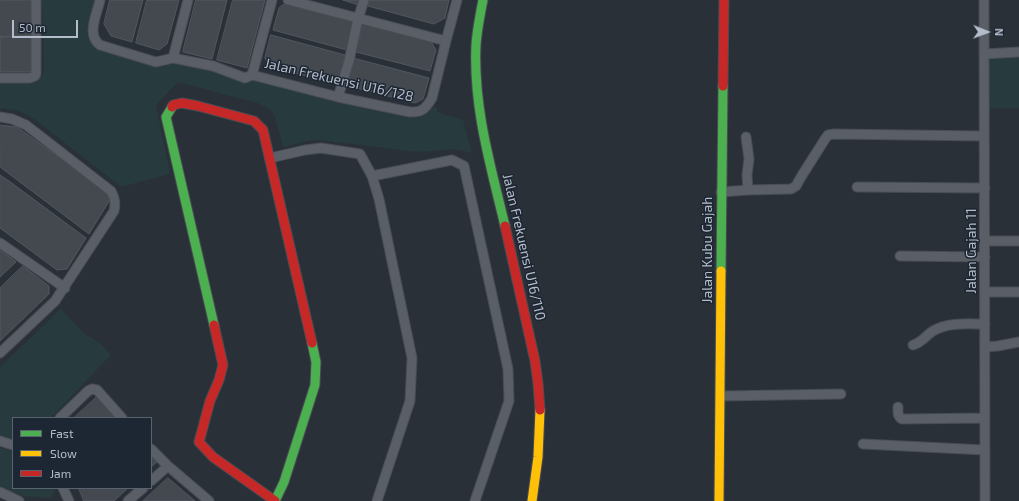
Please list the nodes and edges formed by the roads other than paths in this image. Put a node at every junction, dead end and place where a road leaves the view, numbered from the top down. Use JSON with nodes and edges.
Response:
{"nodes":[{"id":1,"x":36,"y":0,"type":"edge"},
{"id":2,"x":100,"y":0,"type":"edge"},
{"id":3,"x":188,"y":0,"type":"edge"},
{"id":4,"x":272,"y":0,"type":"edge"},
{"id":5,"x":288,"y":0,"type":"edge"},
{"id":6,"x":364,"y":0,"type":"edge"},
{"id":7,"x":457,"y":0,"type":"edge"},
{"id":8,"x":483,"y":0,"type":"edge"},
{"id":9,"x":724,"y":0,"type":"edge"},
{"id":10,"x":984,"y":0,"type":"edge"},
{"id":11,"x":358,"y":19,"type":"junction"},
{"id":12,"x":446,"y":41,"type":"junction"},
{"id":13,"x":1019,"y":52,"type":"edge"},
{"id":14,"x":984,"y":54,"type":"junction"},
{"id":15,"x":173,"y":58,"type":"junction"},
{"id":16,"x":252,"y":75,"type":"junction"},
{"id":17,"x":0,"y":78,"type":"edge"},
{"id":18,"x":338,"y":97,"type":"junction"},
{"id":19,"x":0,"y":117,"type":"edge"},
{"id":20,"x":984,"y":136,"type":"junction"},
{"id":21,"x":746,"y":137,"type":"dead end"},
{"id":22,"x":270,"y":158,"type":"junction"},
{"id":23,"x":372,"y":176,"type":"junction"},
{"id":24,"x":857,"y":187,"type":"dead end"},
{"id":25,"x":985,"y":188,"type":"junction"},
{"id":26,"x":748,"y":190,"type":"junction"},
{"id":27,"x":722,"y":192,"type":"junction"},
{"id":28,"x":1019,"y":240,"type":"edge"},
{"id":29,"x":985,"y":241,"type":"junction"},
{"id":30,"x":0,"y":243,"type":"edge"},
{"id":31,"x":900,"y":256,"type":"dead end"},
{"id":32,"x":985,"y":257,"type":"junction"},
{"id":33,"x":65,"y":288,"type":"junction"},
{"id":34,"x":985,"y":292,"type":"junction"},
{"id":35,"x":1019,"y":292,"type":"edge"},
{"id":36,"x":985,"y":324,"type":"junction"},
{"id":37,"x":1019,"y":342,"type":"edge"},
{"id":38,"x":913,"y":345,"type":"dead end"},
{"id":39,"x":985,"y":347,"type":"junction"},
{"id":40,"x":0,"y":353,"type":"edge"},
{"id":41,"x":841,"y":394,"type":"dead end"},
{"id":42,"x":720,"y":396,"type":"junction"},
{"id":43,"x":898,"y":408,"type":"dead end"},
{"id":44,"x":61,"y":417,"type":"edge"},
{"id":45,"x":121,"y":417,"type":"edge"},
{"id":46,"x":985,"y":418,"type":"junction"},
{"id":47,"x":0,"y":441,"type":"edge"},
{"id":48,"x":863,"y":444,"type":"dead end"},
{"id":49,"x":12,"y":445,"type":"edge"},
{"id":50,"x":152,"y":450,"type":"edge"},
{"id":51,"x":985,"y":450,"type":"junction"},
{"id":52,"x":168,"y":466,"type":"junction"},
{"id":53,"x":152,"y":480,"type":"edge"},
{"id":54,"x":63,"y":489,"type":"edge"},
{"id":55,"x":142,"y":489,"type":"edge"},
{"id":56,"x":0,"y":492,"type":"edge"},
{"id":57,"x":19,"y":501,"type":"edge"},
{"id":58,"x":68,"y":501,"type":"edge"},
{"id":59,"x":128,"y":501,"type":"edge"},
{"id":60,"x":209,"y":501,"type":"edge"},
{"id":61,"x":275,"y":501,"type":"edge"},
{"id":62,"x":377,"y":501,"type":"edge"},
{"id":63,"x":475,"y":501,"type":"edge"},
{"id":64,"x":532,"y":501,"type":"edge"},
{"id":65,"x":719,"y":501,"type":"edge"},
{"id":66,"x":986,"y":501,"type":"edge"}],
"edges":[{"from":1,"to":17,"type":"street"},
{"from":2,"to":15,"type":"street"},
{"from":3,"to":15,"type":"street"},
{"from":4,"to":16,"type":"street","name":"Jalan Frekuensi U16/128"},
{"from":5,"to":11,"type":"street"},
{"from":6,"to":11,"type":"street"},
{"from":7,"to":12,"type":"street","name":"Jalan Frekuensi U16/128"},
{"from":8,"to":64,"type":"street","name":"Jalan Frekuensi U16/110"},
{"from":9,"to":27,"type":"street","name":"Jalan Kubu Gajah"},
{"from":10,"to":14,"type":"street","name":"Jalan Gajah 11"},
{"from":11,"to":12,"type":"street"},
{"from":11,"to":18,"type":"street"},
{"from":12,"to":18,"type":"street","name":"Jalan Frekuensi U16/128"},
{"from":13,"to":14,"type":"street"},
{"from":14,"to":20,"type":"street","name":"Jalan Gajah 11"},
{"from":15,"to":16,"type":"street","name":"Jalan Frekuensi U16/128"},
{"from":16,"to":18,"type":"street","name":"Jalan Frekuensi U16/128"},
{"from":19,"to":33,"type":"street"},
{"from":20,"to":25,"type":"street","name":"Jalan Gajah 11"},
{"from":20,"to":26,"type":"street"},
{"from":21,"to":26,"type":"street"},
{"from":22,"to":23,"type":"street"},
{"from":22,"to":61,"type":"street"},
{"from":22,"to":61,"type":"street"},
{"from":23,"to":62,"type":"street"},
{"from":23,"to":63,"type":"street"},
{"from":24,"to":25,"type":"street"},
{"from":25,"to":29,"type":"street","name":"Jalan Gajah 11"},
{"from":26,"to":27,"type":"street"},
{"from":27,"to":42,"type":"street","name":"Jalan Kubu Gajah"},
{"from":28,"to":29,"type":"street"},
{"from":29,"to":32,"type":"street","name":"Jalan Gajah 11"},
{"from":30,"to":33,"type":"street"},
{"from":31,"to":32,"type":"street"},
{"from":32,"to":34,"type":"street","name":"Jalan Gajah 11"},
{"from":33,"to":40,"type":"street"},
{"from":34,"to":35,"type":"street"},
{"from":34,"to":36,"type":"street","name":"Jalan Gajah 11"},
{"from":36,"to":38,"type":"street"},
{"from":36,"to":39,"type":"street","name":"Jalan Gajah 11"},
{"from":37,"to":39,"type":"street"},
{"from":39,"to":46,"type":"street","name":"Jalan Gajah 11"},
{"from":41,"to":42,"type":"street"},
{"from":42,"to":65,"type":"street","name":"Jalan Kubu Gajah"},
{"from":43,"to":46,"type":"street"},
{"from":44,"to":45,"type":"street"},
{"from":46,"to":51,"type":"street","name":"Jalan Gajah 11"},
{"from":47,"to":49,"type":"street"},
{"from":48,"to":51,"type":"street"},
{"from":50,"to":52,"type":"street"},
{"from":51,"to":66,"type":"street","name":"Jalan Gajah 11"},
{"from":52,"to":53,"type":"street"},
{"from":52,"to":60,"type":"street"},
{"from":54,"to":58,"type":"street"},
{"from":55,"to":59,"type":"street"},
{"from":56,"to":57,"type":"street"}]}
